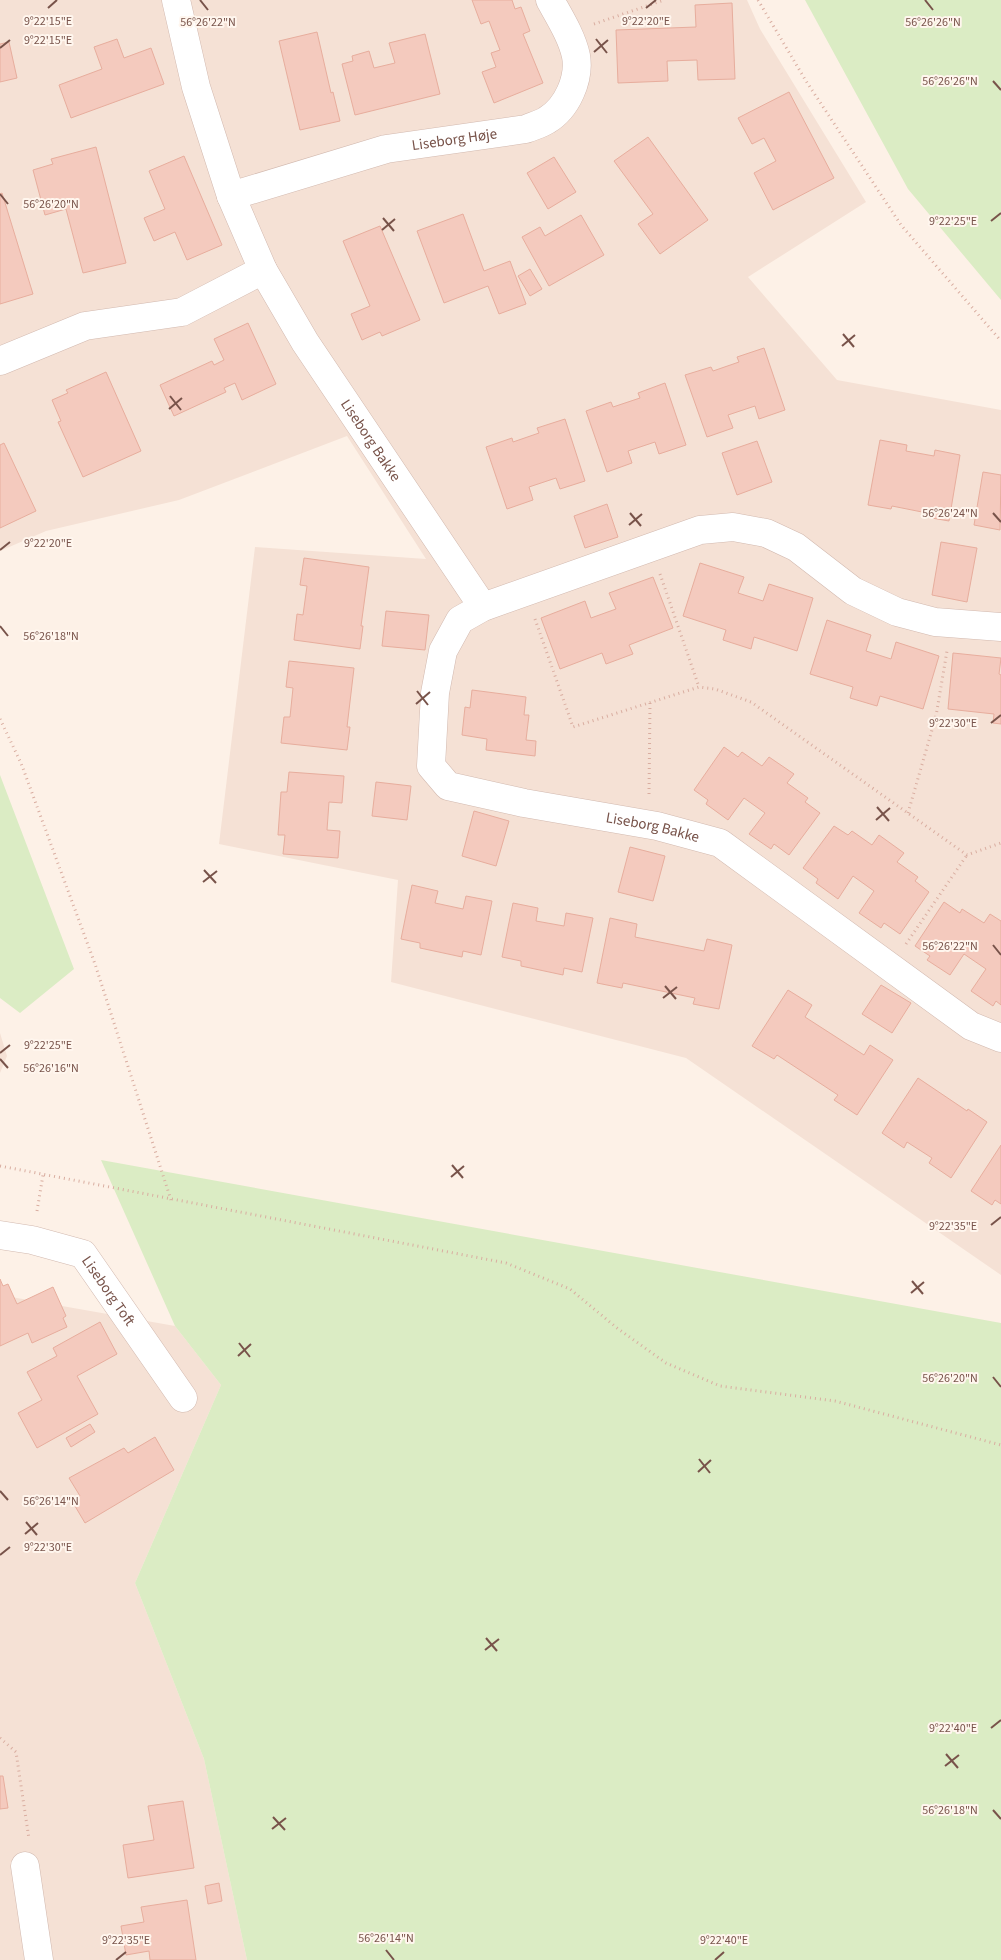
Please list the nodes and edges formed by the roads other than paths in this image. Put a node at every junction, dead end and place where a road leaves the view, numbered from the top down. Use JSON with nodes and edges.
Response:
{"nodes":[{"id":1,"x":176,"y":0,"type":"edge"},
{"id":2,"x":550,"y":0,"type":"edge"},
{"id":3,"x":231,"y":196,"type":"junction"},
{"id":4,"x":263,"y":270,"type":"junction"},
{"id":5,"x":0,"y":360,"type":"edge"},
{"id":6,"x":483,"y":607,"type":"junction"},
{"id":7,"x":1001,"y":627,"type":"edge"},
{"id":8,"x":1001,"y":1038,"type":"edge"},
{"id":9,"x":0,"y":1235,"type":"edge"},
{"id":10,"x":183,"y":1398,"type":"dead end"},
{"id":11,"x":25,"y":1866,"type":"road end"},
{"id":12,"x":39,"y":1960,"type":"edge"}],
"edges":[{"from":1,"to":3,"type":"street","name":"Liseborg Bakke"},
{"from":2,"to":3,"type":"street","name":"Liseborg Høje"},
{"from":3,"to":4,"type":"street","name":"Liseborg Bakke"},
{"from":4,"to":5,"type":"street"},
{"from":4,"to":6,"type":"street","name":"Liseborg Bakke"},
{"from":6,"to":7,"type":"street","name":"Liseborg Bakke"},
{"from":6,"to":8,"type":"street","name":"Liseborg Bakke"},
{"from":9,"to":10,"type":"street","name":"Liseborg Toft"},
{"from":11,"to":12,"type":"street"}]}
